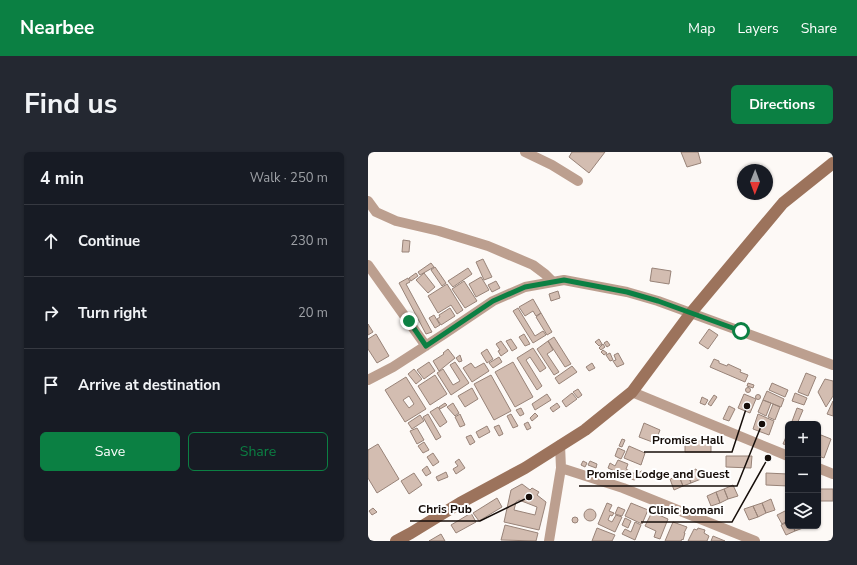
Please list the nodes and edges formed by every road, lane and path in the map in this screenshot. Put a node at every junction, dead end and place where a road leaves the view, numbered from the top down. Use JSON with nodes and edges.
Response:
{"nodes":[{"id":1,"x":525,"y":152,"type":"edge"},
{"id":2,"x":833,"y":163,"type":"edge"},
{"id":3,"x":578,"y":181,"type":"dead end"},
{"id":4,"x":368,"y":202,"type":"edge"},
{"id":5,"x":368,"y":266,"type":"edge"},
{"id":6,"x":553,"y":282,"type":"junction"},
{"id":7,"x":690,"y":314,"type":"junction"},
{"id":8,"x":426,"y":346,"type":"junction"},
{"id":9,"x":833,"y":365,"type":"edge"},
{"id":10,"x":368,"y":380,"type":"edge"},
{"id":11,"x":632,"y":392,"type":"junction"},
{"id":12,"x":560,"y":445,"type":"junction"},
{"id":13,"x":785,"y":455,"type":"edge"},
{"id":14,"x":561,"y":468,"type":"junction"},
{"id":15,"x":821,"y":469,"type":"edge"},
{"id":16,"x":833,"y":474,"type":"edge"},
{"id":17,"x":396,"y":541,"type":"edge"},
{"id":18,"x":549,"y":541,"type":"edge"},
{"id":19,"x":755,"y":541,"type":"edge"}],
"edges":[{"from":1,"to":3,"type":"street"},
{"from":2,"to":7,"type":"main road"},
{"from":4,"to":6,"type":"street"},
{"from":5,"to":8,"type":"street"},
{"from":6,"to":7,"type":"street"},
{"from":6,"to":8,"type":"street"},
{"from":7,"to":9,"type":"street"},
{"from":7,"to":11,"type":"main road"},
{"from":8,"to":10,"type":"street"},
{"from":11,"to":12,"type":"main road"},
{"from":11,"to":13,"type":"street"},
{"from":12,"to":14,"type":"street"},
{"from":12,"to":17,"type":"main road"},
{"from":14,"to":18,"type":"street"},
{"from":14,"to":19,"type":"street"},
{"from":15,"to":16,"type":"street"}]}
